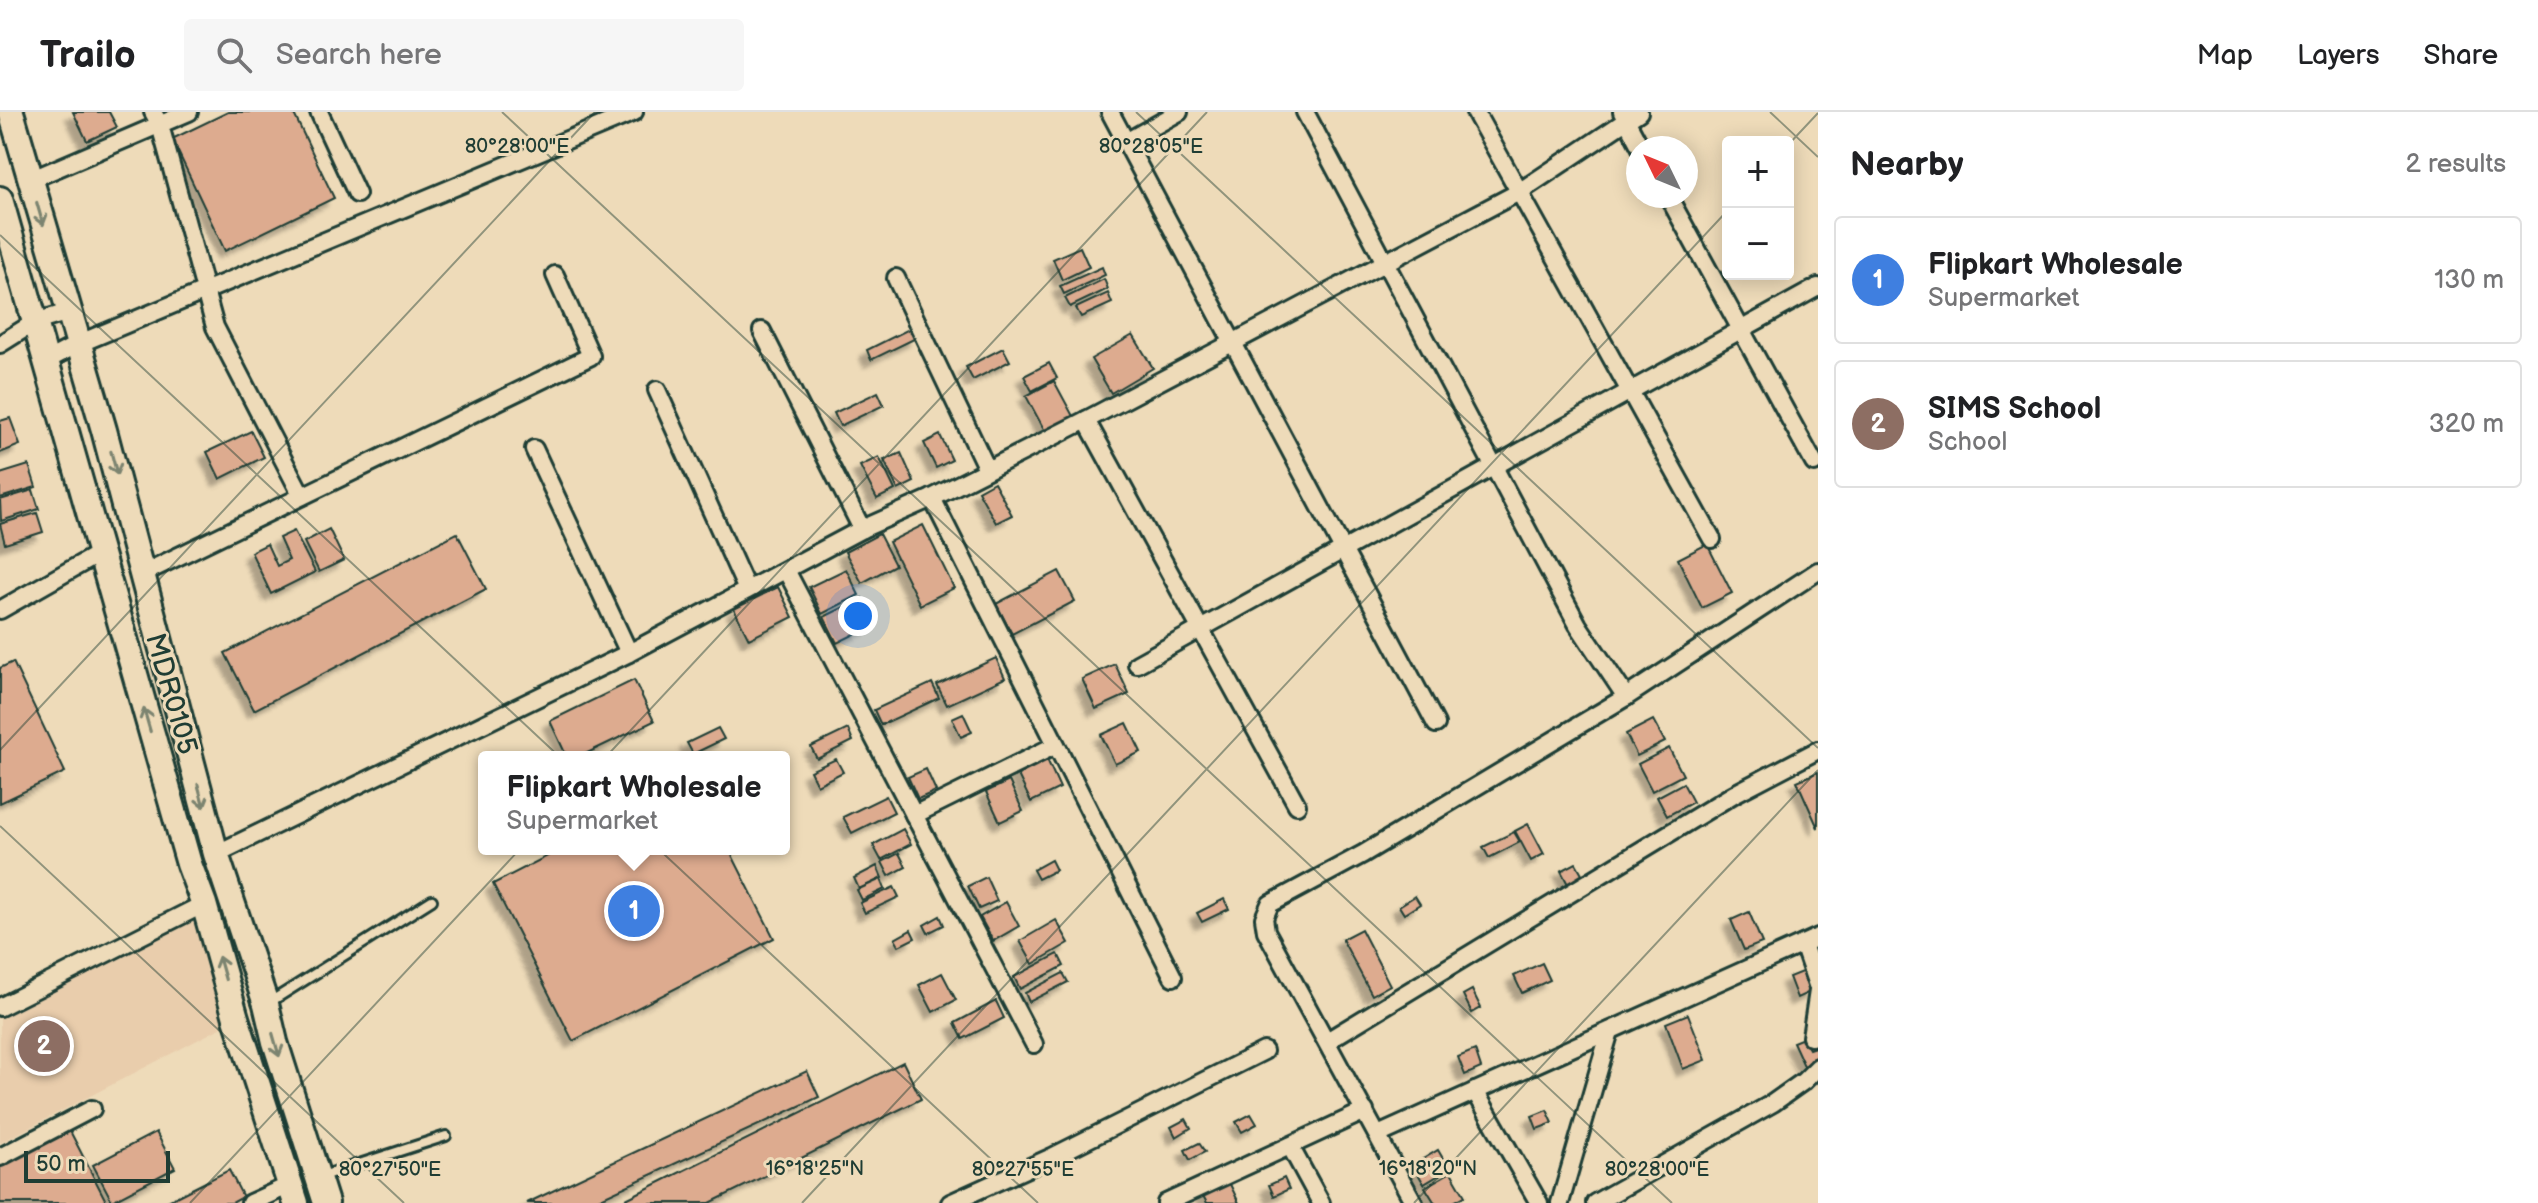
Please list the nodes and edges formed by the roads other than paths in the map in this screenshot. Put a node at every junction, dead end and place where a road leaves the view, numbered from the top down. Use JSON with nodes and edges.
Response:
{"nodes":[{"id":1,"x":11,"y":112,"type":"edge"},
{"id":2,"x":189,"y":112,"type":"edge"},
{"id":3,"x":319,"y":112,"type":"edge"},
{"id":4,"x":634,"y":112,"type":"edge"},
{"id":5,"x":1110,"y":112,"type":"edge"},
{"id":6,"x":1179,"y":112,"type":"edge"},
{"id":7,"x":1305,"y":112,"type":"edge"},
{"id":8,"x":1475,"y":112,"type":"edge"},
{"id":9,"x":1629,"y":114,"type":"edge"},
{"id":10,"x":156,"y":119,"type":"edge"},
{"id":11,"x":1637,"y":136,"type":"edge"},
{"id":12,"x":1126,"y":142,"type":"junction"},
{"id":13,"x":30,"y":180,"type":"junction"},
{"id":14,"x":1519,"y":192,"type":"junction"},
{"id":15,"x":357,"y":194,"type":"dead end"},
{"id":16,"x":0,"y":199,"type":"edge"},
{"id":17,"x":1675,"y":208,"type":"edge"},
{"id":18,"x":1386,"y":262,"type":"junction"},
{"id":19,"x":555,"y":275,"type":"dead end"},
{"id":20,"x":896,"y":278,"type":"dead end"},
{"id":21,"x":1818,"y":287,"type":"edge"},
{"id":22,"x":206,"y":292,"type":"junction"},
{"id":23,"x":69,"y":312,"type":"junction"},
{"id":24,"x":35,"y":322,"type":"junction"},
{"id":25,"x":1741,"y":330,"type":"junction"},
{"id":26,"x":762,"y":331,"type":"dead end"},
{"id":27,"x":1234,"y":342,"type":"junction"},
{"id":28,"x":0,"y":344,"type":"edge"},
{"id":29,"x":78,"y":344,"type":"junction"},
{"id":30,"x":46,"y":361,"type":"junction"},
{"id":31,"x":657,"y":390,"type":"dead end"},
{"id":32,"x":1630,"y":391,"type":"junction"},
{"id":33,"x":1086,"y":420,"type":"junction"},
{"id":34,"x":534,"y":449,"type":"dead end"},
{"id":35,"x":1814,"y":463,"type":"dead end"},
{"id":36,"x":1493,"y":466,"type":"junction"},
{"id":37,"x":987,"y":469,"type":"junction"},
{"id":38,"x":302,"y":496,"type":"junction"},
{"id":39,"x":932,"y":498,"type":"junction"},
{"id":40,"x":862,"y":529,"type":"junction"},
{"id":41,"x":1712,"y":539,"type":"dead end"},
{"id":42,"x":1343,"y":549,"type":"junction"},
{"id":43,"x":100,"y":553,"type":"junction"},
{"id":44,"x":786,"y":570,"type":"junction"},
{"id":45,"x":1818,"y":571,"type":"edge"},
{"id":46,"x":144,"y":573,"type":"junction"},
{"id":47,"x":747,"y":590,"type":"junction"},
{"id":48,"x":0,"y":610,"type":"edge"},
{"id":49,"x":1200,"y":629,"type":"junction"},
{"id":50,"x":629,"y":653,"type":"junction"},
{"id":51,"x":1137,"y":664,"type":"dead end"},
{"id":52,"x":1626,"y":697,"type":"junction"},
{"id":53,"x":1436,"y":724,"type":"dead end"},
{"id":54,"x":1056,"y":745,"type":"junction"},
{"id":55,"x":1818,"y":750,"type":"edge"},
{"id":56,"x":1297,"y":805,"type":"dead end"},
{"id":57,"x":914,"y":815,"type":"junction"},
{"id":58,"x":216,"y":854,"type":"junction"},
{"id":59,"x":432,"y":900,"type":"dead end"},
{"id":60,"x":204,"y":904,"type":"junction"},
{"id":61,"x":1811,"y":941,"type":"edge"},
{"id":62,"x":1173,"y":977,"type":"dead end"},
{"id":63,"x":1818,"y":990,"type":"edge"},
{"id":64,"x":266,"y":1004,"type":"junction"},
{"id":65,"x":0,"y":1007,"type":"edge"},
{"id":66,"x":1610,"y":1031,"type":"junction"},
{"id":67,"x":1811,"y":1037,"type":"dead end"},
{"id":68,"x":1327,"y":1041,"type":"junction"},
{"id":69,"x":1034,"y":1044,"type":"dead end"},
{"id":70,"x":1264,"y":1051,"type":"dead end"},
{"id":71,"x":1818,"y":1067,"type":"edge"},
{"id":72,"x":1475,"y":1091,"type":"junction"},
{"id":73,"x":92,"y":1109,"type":"dead end"},
{"id":74,"x":1365,"y":1111,"type":"junction"},
{"id":75,"x":1378,"y":1135,"type":"junction"},
{"id":76,"x":446,"y":1136,"type":"dead end"},
{"id":77,"x":1290,"y":1146,"type":"junction"},
{"id":78,"x":0,"y":1157,"type":"edge"},
{"id":79,"x":318,"y":1178,"type":"junction"},
{"id":80,"x":293,"y":1194,"type":"edge"},
{"id":81,"x":250,"y":1203,"type":"edge"},
{"id":82,"x":326,"y":1203,"type":"edge"},
{"id":83,"x":950,"y":1203,"type":"edge"},
{"id":84,"x":1166,"y":1203,"type":"edge"},
{"id":85,"x":1321,"y":1203,"type":"edge"},
{"id":86,"x":1414,"y":1203,"type":"edge"},
{"id":87,"x":1539,"y":1203,"type":"edge"},
{"id":88,"x":1560,"y":1203,"type":"edge"},
{"id":89,"x":1595,"y":1203,"type":"edge"}],
"edges":[{"from":1,"to":13,"type":"main road","number":"MDR0105"},
{"from":2,"to":10,"type":"street"},
{"from":3,"to":15,"type":"street"},
{"from":4,"to":22,"type":"street"},
{"from":5,"to":12,"type":"street"},
{"from":6,"to":12,"type":"street"},
{"from":7,"to":18,"type":"street"},
{"from":8,"to":14,"type":"street"},
{"from":9,"to":11,"type":"street"},
{"from":9,"to":14,"type":"street"},
{"from":10,"to":13,"type":"street"},
{"from":10,"to":22,"type":"street"},
{"from":12,"to":27,"type":"street"},
{"from":13,"to":23,"type":"main road","number":"MDR0105","one_way":true},
{"from":14,"to":18,"type":"street"},
{"from":14,"to":32,"type":"street"},
{"from":16,"to":24,"type":"main road","name":"MDR0105"},
{"from":17,"to":25,"type":"street"},
{"from":18,"to":27,"type":"street"},
{"from":18,"to":36,"type":"street"},
{"from":19,"to":38,"type":"street"},
{"from":20,"to":37,"type":"street"},
{"from":21,"to":25,"type":"street"},
{"from":22,"to":29,"type":"street"},
{"from":22,"to":38,"type":"street"},
{"from":23,"to":24,"type":"street"},
{"from":23,"to":29,"type":"main road","number":"MDR0105"},
{"from":24,"to":28,"type":"street"},
{"from":24,"to":30,"type":"main road","name":"MDR0105"},
{"from":25,"to":32,"type":"street"},
{"from":25,"to":35,"type":"street"},
{"from":26,"to":40,"type":"street"},
{"from":27,"to":33,"type":"street"},
{"from":27,"to":42,"type":"street"},
{"from":29,"to":30,"type":"street"},
{"from":29,"to":46,"type":"main road","number":"MDR0105","one_way":true},
{"from":30,"to":43,"type":"main road","name":"MDR0105"},
{"from":31,"to":47,"type":"street"},
{"from":32,"to":36,"type":"street"},
{"from":32,"to":41,"type":"street"},
{"from":33,"to":37,"type":"street"},
{"from":33,"to":49,"type":"street"},
{"from":34,"to":50,"type":"street"},
{"from":36,"to":42,"type":"street"},
{"from":36,"to":52,"type":"street"},
{"from":37,"to":39,"type":"street"},
{"from":38,"to":46,"type":"street"},
{"from":39,"to":40,"type":"street"},
{"from":39,"to":54,"type":"street"},
{"from":40,"to":44,"type":"street"},
{"from":42,"to":49,"type":"street"},
{"from":42,"to":53,"type":"street"},
{"from":43,"to":48,"type":"street"},
{"from":60,"to":43,"type":"main road","name":"MDR0105","one_way":true},
{"from":44,"to":47,"type":"street"},
{"from":44,"to":57,"type":"street"},
{"from":45,"to":52,"type":"street"},
{"from":46,"to":58,"type":"main road","number":"MDR0105","one_way":true},
{"from":47,"to":50,"type":"street"},
{"from":49,"to":51,"type":"street"},
{"from":49,"to":56,"type":"street"},
{"from":50,"to":58,"type":"street"},
{"from":52,"to":68,"type":"street"},
{"from":54,"to":57,"type":"street"},
{"from":54,"to":62,"type":"street"},
{"from":55,"to":68,"type":"street"},
{"from":57,"to":69,"type":"street"},
{"from":58,"to":64,"type":"main road","number":"MDR0105"},
{"from":59,"to":64,"type":"lane"},
{"from":60,"to":65,"type":"street"},
{"from":80,"to":60,"type":"main road","name":"MDR0105","one_way":true},
{"from":61,"to":63,"type":"street"},
{"from":61,"to":66,"type":"street"},
{"from":63,"to":67,"type":"street"},
{"from":64,"to":79,"type":"main road","number":"MDR0105","one_way":true},
{"from":66,"to":72,"type":"street"},
{"from":66,"to":88,"type":"street"},
{"from":68,"to":74,"type":"street"},
{"from":70,"to":83,"type":"street"},
{"from":71,"to":89,"type":"street"},
{"from":72,"to":75,"type":"street"},
{"from":72,"to":87,"type":"street"},
{"from":73,"to":78,"type":"street"},
{"from":74,"to":75,"type":"street"},
{"from":74,"to":77,"type":"street"},
{"from":75,"to":86,"type":"street"},
{"from":76,"to":79,"type":"lane"},
{"from":77,"to":84,"type":"street"},
{"from":77,"to":85,"type":"street"},
{"from":79,"to":82,"type":"main road","number":"MDR0105"},
{"from":80,"to":81,"type":"street"}]}
